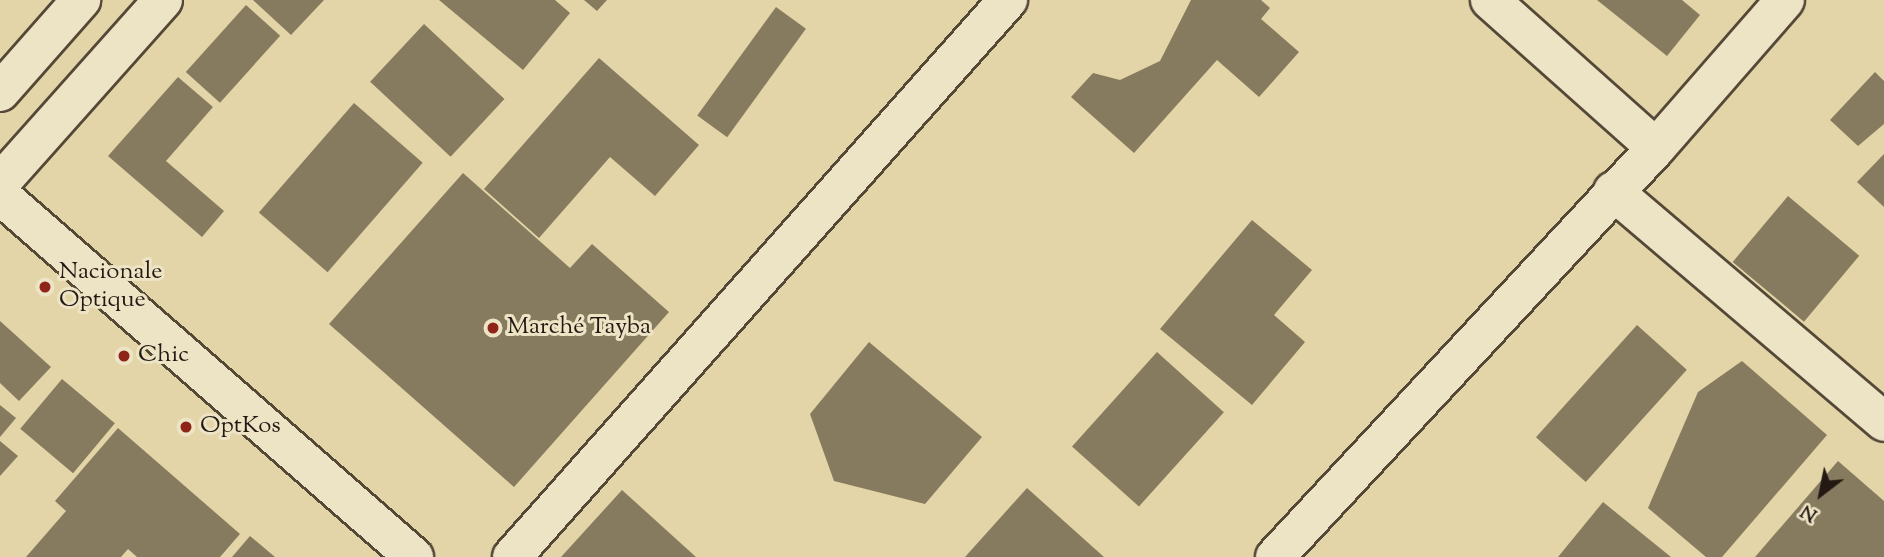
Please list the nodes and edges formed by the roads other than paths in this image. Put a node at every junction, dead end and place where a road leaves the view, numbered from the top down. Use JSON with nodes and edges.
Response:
{"nodes":[{"id":1,"x":81,"y":0,"type":"edge"},
{"id":2,"x":163,"y":0,"type":"edge"},
{"id":3,"x":1008,"y":0,"type":"edge"},
{"id":4,"x":1490,"y":0,"type":"edge"},
{"id":5,"x":1785,"y":0,"type":"edge"},
{"id":6,"x":0,"y":92,"type":"edge"},
{"id":7,"x":1656,"y":148,"type":"junction"},
{"id":8,"x":0,"y":183,"type":"edge"},
{"id":9,"x":1613,"y":191,"type":"junction"},
{"id":10,"x":0,"y":195,"type":"edge"},
{"id":11,"x":1884,"y":422,"type":"edge"},
{"id":12,"x":414,"y":557,"type":"edge"},
{"id":13,"x":512,"y":557,"type":"edge"},
{"id":14,"x":1275,"y":557,"type":"edge"}],
"edges":[{"from":1,"to":6,"type":"street"},
{"from":2,"to":8,"type":"street"},
{"from":3,"to":13,"type":"street"},
{"from":4,"to":7,"type":"street"},
{"from":5,"to":7,"type":"street"},
{"from":7,"to":9,"type":"street"},
{"from":9,"to":11,"type":"street"},
{"from":9,"to":14,"type":"street"},
{"from":10,"to":12,"type":"street"}]}
